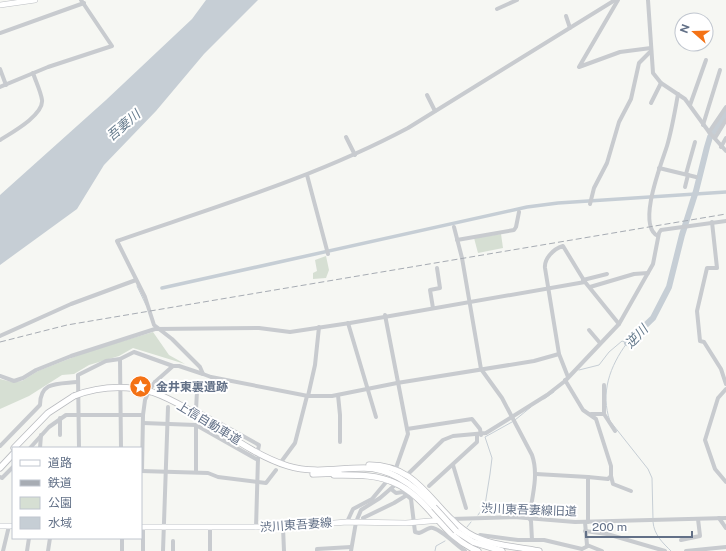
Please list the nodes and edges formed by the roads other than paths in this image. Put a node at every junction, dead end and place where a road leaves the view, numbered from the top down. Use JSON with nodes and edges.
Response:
{"nodes":[{"id":1,"x":35,"y":0,"type":"edge"},
{"id":2,"x":517,"y":0,"type":"edge"},
{"id":3,"x":615,"y":0,"type":"edge"},
{"id":4,"x":618,"y":0,"type":"edge"},
{"id":5,"x":648,"y":0,"type":"edge"},
{"id":6,"x":82,"y":2,"type":"edge"},
{"id":7,"x":0,"y":5,"type":"edge"},
{"id":8,"x":497,"y":9,"type":"dead end"},
{"id":9,"x":566,"y":16,"type":"dead end"},
{"id":10,"x":570,"y":28,"type":"junction"},
{"id":11,"x":0,"y":33,"type":"edge"},
{"id":12,"x":651,"y":50,"type":"junction"},
{"id":13,"x":706,"y":60,"type":"dead end"},
{"id":14,"x":0,"y":69,"type":"edge"},
{"id":15,"x":720,"y":70,"type":"dead end"},
{"id":16,"x":33,"y":74,"type":"junction"},
{"id":17,"x":661,"y":83,"type":"junction"},
{"id":18,"x":6,"y":85,"type":"junction"},
{"id":19,"x":0,"y":87,"type":"edge"},
{"id":20,"x":427,"y":94,"type":"dead end"},
{"id":21,"x":678,"y":94,"type":"junction"},
{"id":22,"x":651,"y":103,"type":"dead end"},
{"id":23,"x":690,"y":105,"type":"junction"},
{"id":24,"x":726,"y":107,"type":"edge"},
{"id":25,"x":435,"y":111,"type":"junction"},
{"id":26,"x":726,"y":120,"type":"edge"},
{"id":27,"x":703,"y":125,"type":"junction"},
{"id":28,"x":712,"y":136,"type":"junction"},
{"id":29,"x":346,"y":137,"type":"dead end"},
{"id":30,"x":726,"y":138,"type":"edge"},
{"id":31,"x":0,"y":140,"type":"edge"},
{"id":32,"x":695,"y":142,"type":"dead end"},
{"id":33,"x":721,"y":147,"type":"junction"},
{"id":34,"x":726,"y":151,"type":"edge"},
{"id":35,"x":355,"y":155,"type":"junction"},
{"id":36,"x":659,"y":168,"type":"junction"},
{"id":37,"x":307,"y":175,"type":"junction"},
{"id":38,"x":687,"y":175,"type":"junction"},
{"id":39,"x":696,"y":177,"type":"dead end"},
{"id":40,"x":685,"y":187,"type":"dead end"},
{"id":41,"x":590,"y":202,"type":"dead end"},
{"id":42,"x":518,"y":212,"type":"dead end"},
{"id":43,"x":726,"y":221,"type":"edge"},
{"id":44,"x":712,"y":222,"type":"junction"},
{"id":45,"x":454,"y":227,"type":"dead end"},
{"id":46,"x":658,"y":236,"type":"junction"},
{"id":47,"x":457,"y":240,"type":"junction"},
{"id":48,"x":328,"y":252,"type":"dead end"},
{"id":49,"x":437,"y":268,"type":"dead end"},
{"id":50,"x":648,"y":273,"type":"junction"},
{"id":51,"x":607,"y":274,"type":"dead end"},
{"id":52,"x":136,"y":280,"type":"junction"},
{"id":53,"x":584,"y":281,"type":"junction"},
{"id":54,"x":590,"y":287,"type":"junction"},
{"id":55,"x":548,"y":289,"type":"junction"},
{"id":56,"x":470,"y":302,"type":"junction"},
{"id":57,"x":433,"y":308,"type":"junction"},
{"id":58,"x":385,"y":315,"type":"junction"},
{"id":59,"x":348,"y":323,"type":"junction"},
{"id":60,"x":619,"y":324,"type":"junction"},
{"id":61,"x":318,"y":327,"type":"junction"},
{"id":62,"x":158,"y":329,"type":"junction"},
{"id":63,"x":589,"y":330,"type":"dead end"},
{"id":64,"x":0,"y":336,"type":"edge"},
{"id":65,"x":600,"y":343,"type":"junction"},
{"id":66,"x":559,"y":354,"type":"junction"},
{"id":67,"x":120,"y":359,"type":"junction"},
{"id":68,"x":173,"y":366,"type":"junction"},
{"id":69,"x":481,"y":369,"type":"junction"},
{"id":70,"x":203,"y":374,"type":"junction"},
{"id":71,"x":0,"y":376,"type":"edge"},
{"id":72,"x":566,"y":380,"type":"junction"},
{"id":73,"x":77,"y":382,"type":"junction"},
{"id":74,"x":155,"y":382,"type":"junction"},
{"id":75,"x":397,"y":383,"type":"junction"},
{"id":76,"x":726,"y":384,"type":"edge"},
{"id":77,"x":604,"y":385,"type":"dead end"},
{"id":78,"x":367,"y":389,"type":"junction"},
{"id":79,"x":726,"y":389,"type":"edge"},
{"id":80,"x":338,"y":395,"type":"junction"},
{"id":81,"x":307,"y":396,"type":"junction"},
{"id":82,"x":75,"y":398,"type":"junction"},
{"id":83,"x":168,"y":407,"type":"dead end"},
{"id":84,"x":591,"y":414,"type":"junction"},
{"id":85,"x":604,"y":414,"type":"junction"},
{"id":86,"x":79,"y":415,"type":"junction"},
{"id":87,"x":120,"y":415,"type":"junction"},
{"id":88,"x":143,"y":415,"type":"junction"},
{"id":89,"x":376,"y":417,"type":"dead end"},
{"id":90,"x":60,"y":418,"type":"junction"},
{"id":91,"x":513,"y":420,"type":"junction"},
{"id":92,"x":143,"y":423,"type":"junction"},
{"id":93,"x":167,"y":424,"type":"junction"},
{"id":94,"x":196,"y":424,"type":"junction"},
{"id":95,"x":407,"y":429,"type":"junction"},
{"id":96,"x":615,"y":431,"type":"dead end"},
{"id":97,"x":60,"y":435,"type":"dead end"},
{"id":98,"x":479,"y":435,"type":"junction"},
{"id":99,"x":41,"y":436,"type":"junction"},
{"id":100,"x":340,"y":442,"type":"dead end"},
{"id":101,"x":0,"y":446,"type":"edge"},
{"id":102,"x":16,"y":447,"type":"edge"},
{"id":103,"x":19,"y":447,"type":"edge"},
{"id":104,"x":31,"y":447,"type":"edge"},
{"id":105,"x":40,"y":447,"type":"edge"},
{"id":106,"x":79,"y":447,"type":"edge"},
{"id":107,"x":121,"y":447,"type":"edge"},
{"id":108,"x":142,"y":447,"type":"edge"},
{"id":109,"x":258,"y":450,"type":"dead end"},
{"id":110,"x":12,"y":451,"type":"edge"},
{"id":111,"x":12,"y":455,"type":"edge"},
{"id":112,"x":281,"y":462,"type":"dead end"},
{"id":113,"x":0,"y":464,"type":"edge"},
{"id":114,"x":453,"y":465,"type":"junction"},
{"id":115,"x":0,"y":468,"type":"edge"},
{"id":116,"x":12,"y":468,"type":"edge"},
{"id":117,"x":396,"y":468,"type":"dead end"},
{"id":118,"x":276,"y":470,"type":"dead end"},
{"id":119,"x":142,"y":471,"type":"edge"},
{"id":120,"x":165,"y":472,"type":"junction"},
{"id":121,"x":196,"y":472,"type":"junction"},
{"id":122,"x":322,"y":473,"type":"junction"},
{"id":123,"x":408,"y":474,"type":"dead end"},
{"id":124,"x":536,"y":474,"type":"junction"},
{"id":125,"x":611,"y":476,"type":"junction"},
{"id":126,"x":588,"y":477,"type":"junction"},
{"id":127,"x":1,"y":478,"type":"edge"},
{"id":128,"x":387,"y":481,"type":"dead end"},
{"id":129,"x":258,"y":482,"type":"junction"},
{"id":130,"x":726,"y":482,"type":"edge"},
{"id":131,"x":395,"y":485,"type":"dead end"},
{"id":132,"x":429,"y":486,"type":"dead end"},
{"id":133,"x":391,"y":489,"type":"junction"},
{"id":134,"x":631,"y":491,"type":"dead end"},
{"id":135,"x":407,"y":495,"type":"junction"},
{"id":136,"x":466,"y":508,"type":"dead end"},
{"id":137,"x":363,"y":518,"type":"dead end"},
{"id":138,"x":529,"y":518,"type":"junction"},
{"id":139,"x":719,"y":518,"type":"junction"},
{"id":140,"x":726,"y":518,"type":"edge"},
{"id":141,"x":452,"y":519,"type":"junction"},
{"id":142,"x":698,"y":519,"type":"junction"},
{"id":143,"x":437,"y":520,"type":"junction"},
{"id":144,"x":347,"y":522,"type":"junction"},
{"id":145,"x":356,"y":522,"type":"junction"},
{"id":146,"x":587,"y":522,"type":"junction"},
{"id":147,"x":413,"y":523,"type":"junction"},
{"id":148,"x":0,"y":526,"type":"edge"},
{"id":149,"x":11,"y":526,"type":"edge"},
{"id":150,"x":142,"y":527,"type":"edge"},
{"id":151,"x":164,"y":527,"type":"junction"},
{"id":152,"x":210,"y":527,"type":"junction"},
{"id":153,"x":283,"y":527,"type":"junction"},
{"id":154,"x":256,"y":528,"type":"junction"},
{"id":155,"x":726,"y":528,"type":"edge"},
{"id":156,"x":585,"y":531,"type":"junction"},
{"id":157,"x":480,"y":535,"type":"dead end"},
{"id":158,"x":29,"y":539,"type":"edge"},
{"id":159,"x":50,"y":539,"type":"edge"},
{"id":160,"x":122,"y":539,"type":"edge"},
{"id":161,"x":518,"y":540,"type":"junction"},
{"id":162,"x":532,"y":540,"type":"junction"},
{"id":163,"x":681,"y":540,"type":"dead end"},
{"id":164,"x":173,"y":541,"type":"dead end"},
{"id":165,"x":518,"y":546,"type":"dead end"},
{"id":166,"x":588,"y":546,"type":"junction"},
{"id":167,"x":351,"y":549,"type":"edge"},
{"id":168,"x":726,"y":549,"type":"edge"},
{"id":169,"x":327,"y":550,"type":"edge"},
{"id":170,"x":3,"y":551,"type":"edge"},
{"id":171,"x":27,"y":551,"type":"edge"},
{"id":172,"x":48,"y":551,"type":"edge"},
{"id":173,"x":122,"y":551,"type":"edge"},
{"id":174,"x":143,"y":551,"type":"edge"},
{"id":175,"x":163,"y":551,"type":"edge"},
{"id":176,"x":173,"y":551,"type":"edge"},
{"id":177,"x":210,"y":551,"type":"edge"},
{"id":178,"x":284,"y":551,"type":"edge"},
{"id":179,"x":317,"y":551,"type":"edge"},
{"id":180,"x":465,"y":551,"type":"edge"},
{"id":181,"x":478,"y":551,"type":"edge"},
{"id":182,"x":502,"y":551,"type":"edge"},
{"id":183,"x":539,"y":551,"type":"edge"},
{"id":184,"x":602,"y":551,"type":"edge"},
{"id":185,"x":665,"y":551,"type":"edge"},
{"id":186,"x":686,"y":551,"type":"edge"}],
"edges":[{"from":1,"to":7,"type":"main road"},
{"from":2,"to":8,"type":"street"},
{"from":3,"to":10,"type":"street"},
{"from":4,"to":12,"type":"street"},
{"from":5,"to":12,"type":"street"},
{"from":6,"to":11,"type":"street"},
{"from":6,"to":16,"type":"street"},
{"from":9,"to":10,"type":"street"},
{"from":10,"to":25,"type":"street"},
{"from":12,"to":17,"type":"street"},
{"from":12,"to":41,"type":"street"},
{"from":13,"to":23,"type":"street"},
{"from":14,"to":18,"type":"street"},
{"from":15,"to":27,"type":"street"},
{"from":16,"to":18,"type":"street"},
{"from":16,"to":31,"type":"street"},
{"from":17,"to":21,"type":"street"},
{"from":17,"to":22,"type":"street"},
{"from":18,"to":19,"type":"street"},
{"from":20,"to":25,"type":"street"},
{"from":21,"to":23,"type":"street"},
{"from":21,"to":36,"type":"street"},
{"from":23,"to":27,"type":"street"},
{"from":24,"to":28,"type":"street"},
{"from":25,"to":35,"type":"street"},
{"from":26,"to":28,"type":"street"},
{"from":27,"to":28,"type":"street"},
{"from":28,"to":33,"type":"street"},
{"from":29,"to":35,"type":"street"},
{"from":30,"to":33,"type":"street"},
{"from":32,"to":38,"type":"street"},
{"from":33,"to":34,"type":"street"},
{"from":35,"to":37,"type":"street"},
{"from":36,"to":38,"type":"street"},
{"from":36,"to":46,"type":"street"},
{"from":37,"to":48,"type":"street"},
{"from":37,"to":52,"type":"street"},
{"from":38,"to":39,"type":"street"},
{"from":38,"to":40,"type":"street"},
{"from":42,"to":47,"type":"street"},
{"from":43,"to":44,"type":"street"},
{"from":44,"to":46,"type":"street"},
{"from":44,"to":76,"type":"street"},
{"from":45,"to":47,"type":"street"},
{"from":46,"to":50,"type":"street"},
{"from":47,"to":56,"type":"street"},
{"from":49,"to":57,"type":"street"},
{"from":50,"to":54,"type":"street"},
{"from":50,"to":60,"type":"street"},
{"from":51,"to":53,"type":"street"},
{"from":52,"to":62,"type":"street"},
{"from":52,"to":64,"type":"street"},
{"from":53,"to":54,"type":"street"},
{"from":53,"to":55,"type":"street"},
{"from":53,"to":55,"type":"street"},
{"from":54,"to":60,"type":"street"},
{"from":55,"to":56,"type":"street"},
{"from":55,"to":66,"type":"street"},
{"from":56,"to":57,"type":"street"},
{"from":56,"to":69,"type":"street"},
{"from":57,"to":58,"type":"street"},
{"from":58,"to":59,"type":"street"},
{"from":58,"to":75,"type":"street"},
{"from":59,"to":61,"type":"street"},
{"from":59,"to":78,"type":"street"},
{"from":60,"to":65,"type":"street"},
{"from":61,"to":62,"type":"street"},
{"from":61,"to":81,"type":"street"},
{"from":62,"to":70,"type":"street"},
{"from":62,"to":71,"type":"street"},
{"from":63,"to":65,"type":"street"},
{"from":65,"to":72,"type":"street"},
{"from":66,"to":69,"type":"street"},
{"from":66,"to":72,"type":"street"},
{"from":67,"to":68,"type":"street"},
{"from":67,"to":73,"type":"street"},
{"from":67,"to":87,"type":"street"},
{"from":68,"to":70,"type":"street"},
{"from":68,"to":74,"type":"street"},
{"from":69,"to":75,"type":"street"},
{"from":69,"to":91,"type":"street"},
{"from":70,"to":81,"type":"street"},
{"from":72,"to":84,"type":"street"},
{"from":72,"to":91,"type":"street"},
{"from":73,"to":86,"type":"street"},
{"from":73,"to":101,"type":"street"},
{"from":74,"to":88,"type":"street"},
{"from":74,"to":109,"type":"street"},
{"from":75,"to":78,"type":"street"},
{"from":75,"to":95,"type":"street"},
{"from":77,"to":85,"type":"street"},
{"from":78,"to":80,"type":"street"},
{"from":78,"to":89,"type":"street"},
{"from":79,"to":130,"type":"street"},
{"from":80,"to":81,"type":"street"},
{"from":80,"to":100,"type":"street"},
{"from":81,"to":112,"type":"street"},
{"from":82,"to":102,"type":"highway","name":"上信自動車道"},
{"from":82,"to":103,"type":"highway","name":"上信自動車道"},
{"from":82,"to":122,"type":"highway","name":"上信自動車道","bridge":true},
{"from":83,"to":93,"type":"street"},
{"from":84,"to":85,"type":"street"},
{"from":84,"to":125,"type":"street"},
{"from":85,"to":96,"type":"street"},
{"from":86,"to":87,"type":"street"},
{"from":86,"to":90,"type":"street"},
{"from":86,"to":106,"type":"street"},
{"from":87,"to":88,"type":"street"},
{"from":87,"to":107,"type":"street"},
{"from":88,"to":92,"type":"street"},
{"from":90,"to":97,"type":"street"},
{"from":90,"to":99,"type":"street"},
{"from":91,"to":98,"type":"street"},
{"from":91,"to":124,"type":"street"},
{"from":92,"to":93,"type":"street"},
{"from":92,"to":108,"type":"street"},
{"from":93,"to":94,"type":"street"},
{"from":93,"to":120,"type":"street"},
{"from":94,"to":121,"type":"street"},
{"from":94,"to":129,"type":"street"},
{"from":95,"to":98,"type":"street"},
{"from":95,"to":117,"type":"street"},
{"from":98,"to":114,"type":"street"},
{"from":98,"to":123,"type":"street"},
{"from":99,"to":104,"type":"street"},
{"from":99,"to":105,"type":"street"},
{"from":110,"to":113,"type":"highway","name":"上信自動車道"},
{"from":111,"to":115,"type":"highway"},
{"from":114,"to":132,"type":"street"},
{"from":114,"to":136,"type":"street"},
{"from":116,"to":127,"type":"street"},
{"from":118,"to":129,"type":"street"},
{"from":119,"to":120,"type":"street"},
{"from":120,"to":121,"type":"street"},
{"from":120,"to":151,"type":"street"},
{"from":121,"to":129,"type":"street"},
{"from":122,"to":141,"type":"highway"},
{"from":122,"to":143,"type":"highway"},
{"from":122,"to":182,"type":"highway","name":"上信自動車道","bridge":true},
{"from":124,"to":126,"type":"street"},
{"from":124,"to":138,"type":"street"},
{"from":125,"to":126,"type":"street"},
{"from":125,"to":134,"type":"street"},
{"from":126,"to":146,"type":"street"},
{"from":128,"to":144,"type":"street"},
{"from":129,"to":154,"type":"street"},
{"from":131,"to":133,"type":"street"},
{"from":133,"to":135,"type":"street"},
{"from":133,"to":145,"type":"street"},
{"from":135,"to":137,"type":"street"},
{"from":135,"to":147,"type":"street"},
{"from":138,"to":141,"type":"street","name":"渋川東吾妻線旧道"},
{"from":138,"to":146,"type":"street","name":"渋川東吾妻線旧道"},
{"from":138,"to":162,"type":"street"},
{"from":139,"to":140,"type":"street","name":"渋川東吾妻線旧道"},
{"from":139,"to":142,"type":"street","name":"渋川東吾妻線旧道"},
{"from":139,"to":155,"type":"street"},
{"from":141,"to":143,"type":"main road","name":"渋川東吾妻線"},
{"from":141,"to":183,"type":"highway"},
{"from":142,"to":146,"type":"street","name":"渋川東吾妻線旧道"},
{"from":142,"to":163,"type":"street"},
{"from":143,"to":147,"type":"main road","name":"渋川東吾妻線"},
{"from":143,"to":181,"type":"highway"},
{"from":144,"to":145,"type":"main road","name":"渋川東吾妻線"},
{"from":144,"to":153,"type":"main road","name":"渋川東吾妻線"},
{"from":145,"to":147,"type":"main road","name":"渋川東吾妻線"},
{"from":145,"to":167,"type":"street"},
{"from":146,"to":156,"type":"street"},
{"from":147,"to":180,"type":"street"},
{"from":148,"to":149,"type":"main road"},
{"from":149,"to":170,"type":"street"},
{"from":150,"to":151,"type":"main road","name":"渋川東吾妻線"},
{"from":150,"to":174,"type":"street"},
{"from":151,"to":152,"type":"main road","name":"渋川東吾妻線"},
{"from":151,"to":175,"type":"street"},
{"from":152,"to":154,"type":"main road","name":"渋川東吾妻線"},
{"from":152,"to":177,"type":"street"},
{"from":153,"to":154,"type":"main road","name":"渋川東吾妻線"},
{"from":153,"to":178,"type":"street"},
{"from":156,"to":166,"type":"street"},
{"from":156,"to":185,"type":"street"},
{"from":157,"to":161,"type":"street"},
{"from":158,"to":171,"type":"street"},
{"from":159,"to":172,"type":"street"},
{"from":160,"to":173,"type":"street"},
{"from":161,"to":162,"type":"street"},
{"from":161,"to":165,"type":"street"},
{"from":162,"to":166,"type":"street"},
{"from":164,"to":176,"type":"street"},
{"from":166,"to":184,"type":"street"},
{"from":167,"to":169,"type":"street"},
{"from":168,"to":186,"type":"street"},
{"from":169,"to":179,"type":"street"}]}
